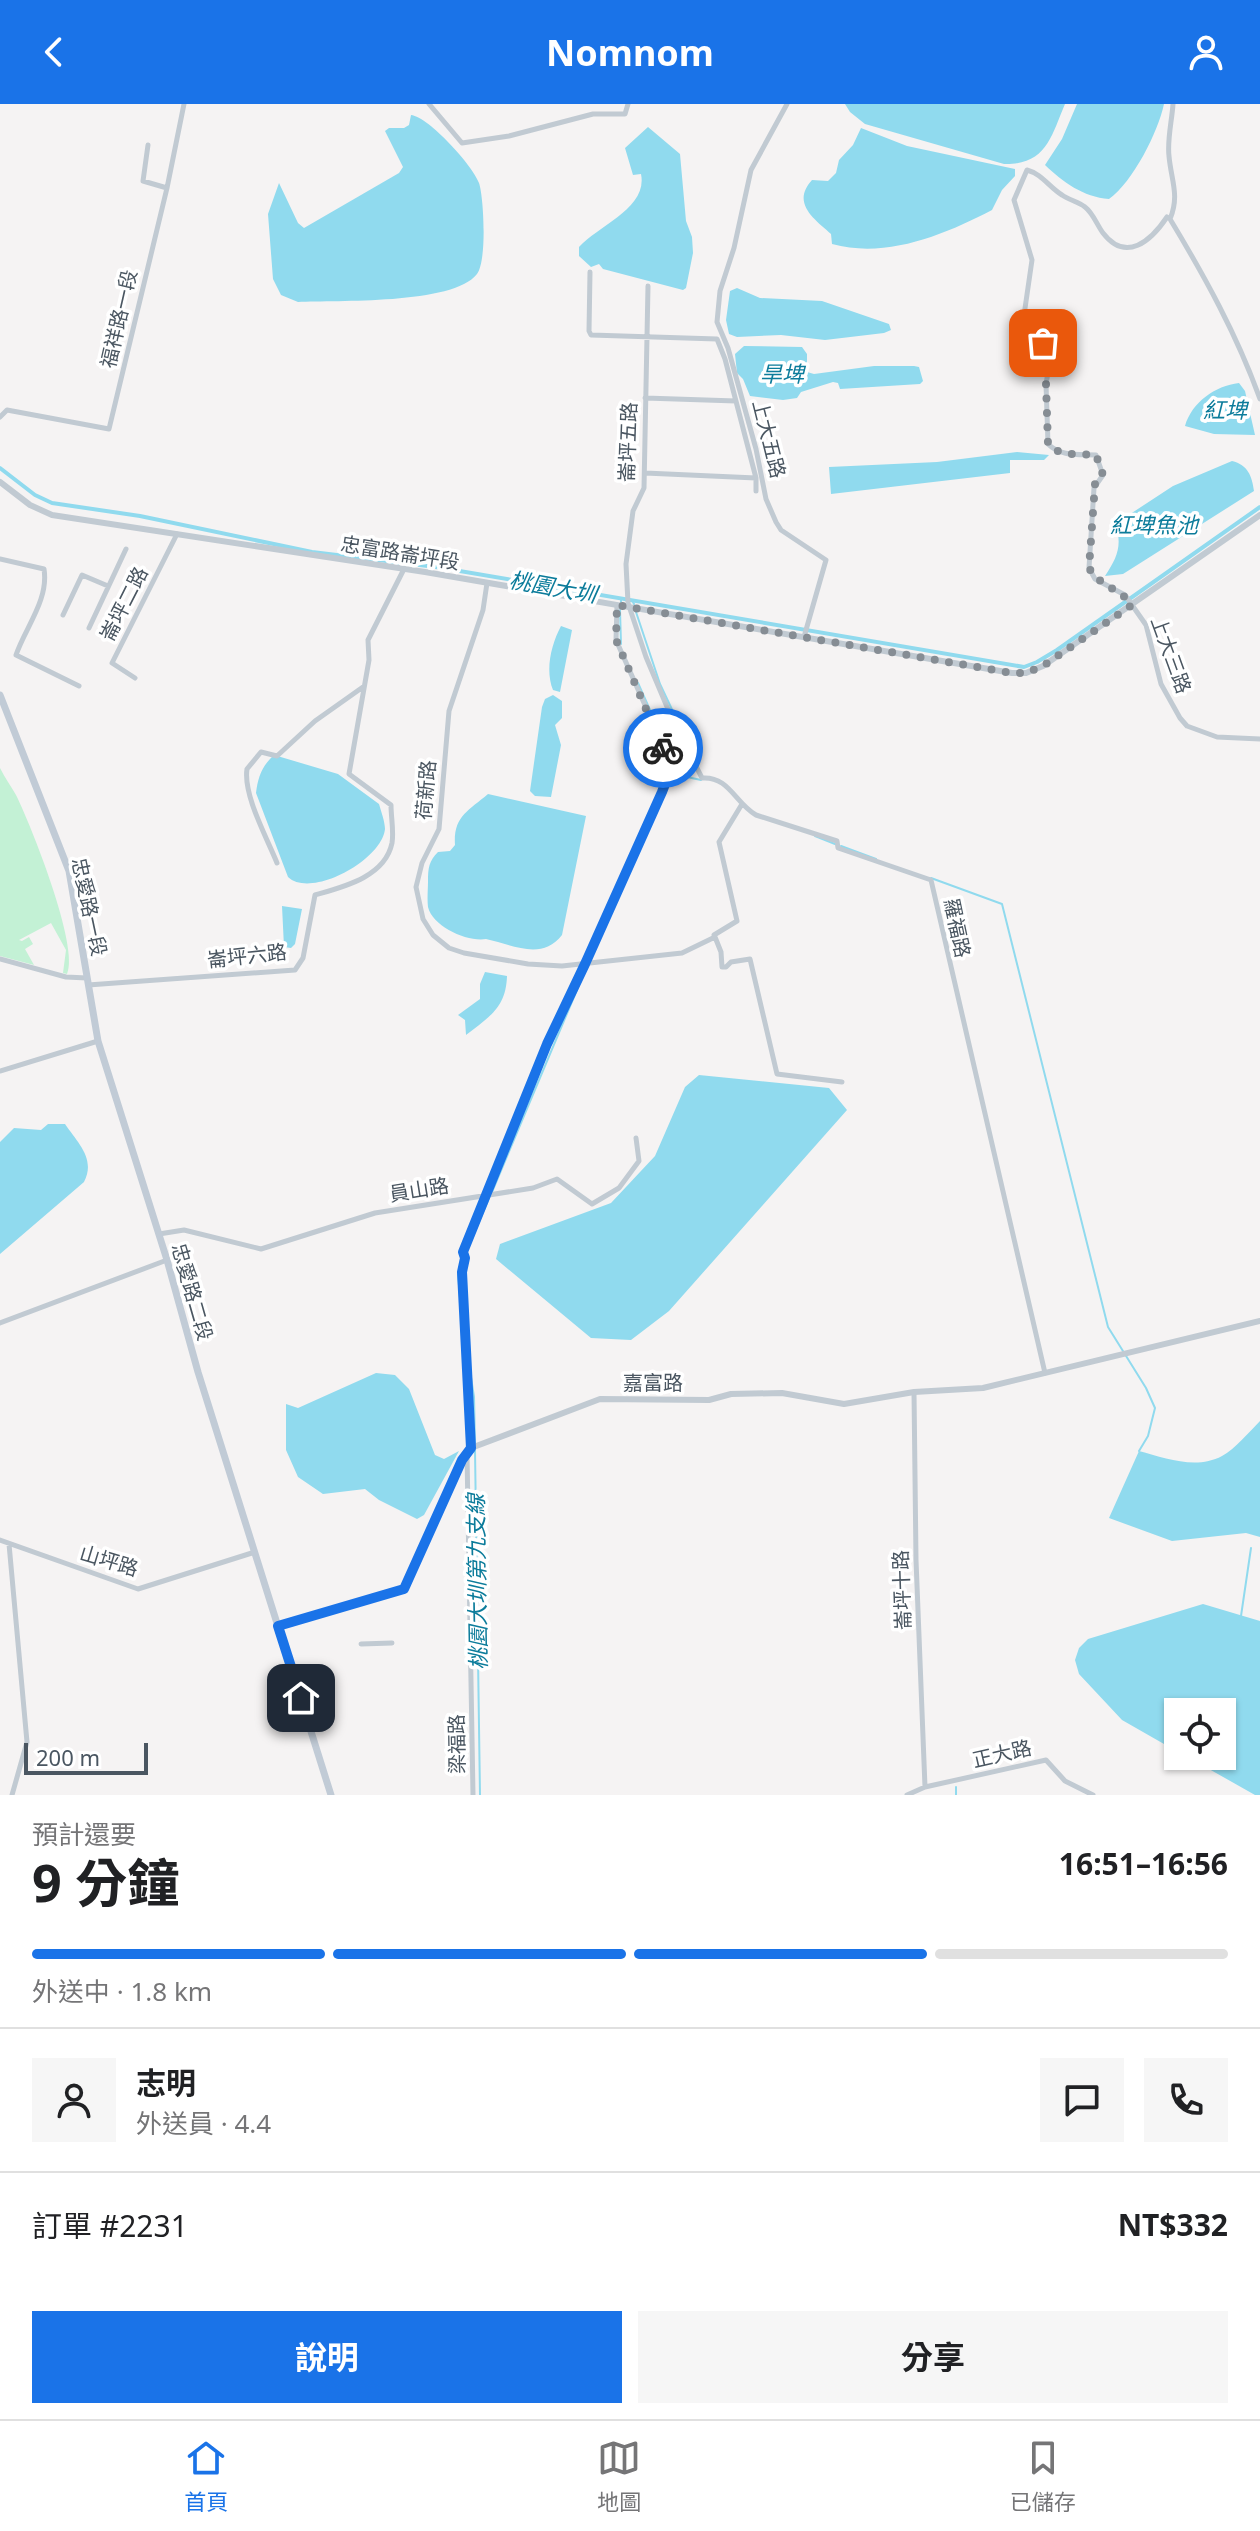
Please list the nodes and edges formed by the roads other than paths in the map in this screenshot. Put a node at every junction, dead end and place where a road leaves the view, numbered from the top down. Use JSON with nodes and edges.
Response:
{"nodes":[{"id":1,"x":184,"y":104,"type":"edge"},
{"id":2,"x":628,"y":104,"type":"edge"},
{"id":3,"x":787,"y":104,"type":"edge"},
{"id":4,"x":1173,"y":104,"type":"edge"},
{"id":5,"x":430,"y":105,"type":"edge"},
{"id":6,"x":148,"y":145,"type":"dead end"},
{"id":7,"x":167,"y":188,"type":"junction"},
{"id":8,"x":1170,"y":219,"type":"junction"},
{"id":9,"x":590,"y":272,"type":"dead end"},
{"id":10,"x":648,"y":286,"type":"dead end"},
{"id":11,"x":646,"y":336,"type":"junction"},
{"id":12,"x":723,"y":338,"type":"junction"},
{"id":13,"x":720,"y":345,"type":"junction"},
{"id":14,"x":645,"y":398,"type":"junction"},
{"id":15,"x":1260,"y":399,"type":"edge"},
{"id":16,"x":736,"y":401,"type":"junction"},
{"id":17,"x":0,"y":417,"type":"edge"},
{"id":18,"x":645,"y":473,"type":"junction"},
{"id":19,"x":756,"y":478,"type":"junction"},
{"id":20,"x":0,"y":482,"type":"edge"},
{"id":21,"x":756,"y":491,"type":"dead end"},
{"id":22,"x":1260,"y":515,"type":"edge"},
{"id":23,"x":177,"y":534,"type":"junction"},
{"id":24,"x":126,"y":549,"type":"dead end"},
{"id":25,"x":0,"y":559,"type":"edge"},
{"id":26,"x":404,"y":569,"type":"junction"},
{"id":27,"x":487,"y":583,"type":"junction"},
{"id":28,"x":108,"y":586,"type":"junction"},
{"id":29,"x":629,"y":601,"type":"junction"},
{"id":30,"x":1132,"y":604,"type":"junction"},
{"id":31,"x":617,"y":605,"type":"junction"},
{"id":32,"x":63,"y":615,"type":"dead end"},
{"id":33,"x":89,"y":628,"type":"dead end"},
{"id":34,"x":804,"y":636,"type":"junction"},
{"id":35,"x":135,"y":678,"type":"dead end"},
{"id":36,"x":79,"y":686,"type":"dead end"},
{"id":37,"x":364,"y":686,"type":"junction"},
{"id":38,"x":0,"y":695,"type":"edge"},
{"id":39,"x":1260,"y":739,"type":"edge"},
{"id":40,"x":742,"y":804,"type":"junction"},
{"id":41,"x":277,"y":863,"type":"dead end"},
{"id":42,"x":715,"y":937,"type":"junction"},
{"id":43,"x":0,"y":959,"type":"edge"},
{"id":44,"x":585,"y":964,"type":"junction"},
{"id":45,"x":88,"y":982,"type":"junction"},
{"id":46,"x":98,"y":1041,"type":"junction"},
{"id":47,"x":0,"y":1071,"type":"edge"},
{"id":48,"x":842,"y":1082,"type":"dead end"},
{"id":49,"x":636,"y":1138,"type":"dead end"},
{"id":50,"x":487,"y":1195,"type":"junction"},
{"id":51,"x":158,"y":1235,"type":"junction"},
{"id":52,"x":167,"y":1260,"type":"junction"},
{"id":53,"x":1260,"y":1321,"type":"edge"},
{"id":54,"x":0,"y":1323,"type":"edge"},
{"id":55,"x":1045,"y":1374,"type":"junction"},
{"id":56,"x":914,"y":1392,"type":"junction"},
{"id":57,"x":468,"y":1450,"type":"junction"},
{"id":58,"x":0,"y":1540,"type":"edge"},
{"id":59,"x":9,"y":1544,"type":"junction"},
{"id":60,"x":256,"y":1552,"type":"junction"},
{"id":61,"x":278,"y":1626,"type":"junction"},
{"id":62,"x":392,"y":1643,"type":"dead end"},
{"id":63,"x":361,"y":1644,"type":"dead end"},
{"id":64,"x":925,"y":1787,"type":"junction"},
{"id":65,"x":12,"y":1795,"type":"edge"},
{"id":66,"x":331,"y":1795,"type":"edge"},
{"id":67,"x":473,"y":1795,"type":"edge"},
{"id":68,"x":907,"y":1795,"type":"edge"},
{"id":69,"x":1093,"y":1795,"type":"edge"}],
"edges":[{"from":1,"to":7,"type":"street","name":"福祥路一段"},
{"from":2,"to":5,"type":"street"},
{"from":3,"to":12,"type":"street","name":"上大五路"},
{"from":4,"to":8,"type":"street"},
{"from":6,"to":7,"type":"street"},
{"from":7,"to":17,"type":"street","name":"福祥路一段"},
{"from":8,"to":15,"type":"street"},
{"from":8,"to":30,"type":"street","name":"上大三路"},
{"from":9,"to":11,"type":"street"},
{"from":10,"to":11,"type":"street","name":"崙坪五路"},
{"from":11,"to":13,"type":"street"},
{"from":11,"to":14,"type":"street","name":"崙坪五路"},
{"from":12,"to":13,"type":"street"},
{"from":12,"to":34,"type":"street","name":"上大五路"},
{"from":13,"to":16,"type":"street"},
{"from":14,"to":16,"type":"street"},
{"from":14,"to":18,"type":"street","name":"崙坪五路"},
{"from":16,"to":19,"type":"street"},
{"from":18,"to":19,"type":"street"},
{"from":18,"to":29,"type":"street","name":"崙坪五路"},
{"from":19,"to":21,"type":"street"},
{"from":20,"to":23,"type":"street","name":"忠富路崙坪段"},
{"from":22,"to":30,"type":"street","name":"忠富路崙坪段"},
{"from":23,"to":26,"type":"street","name":"忠富路崙坪段"},
{"from":23,"to":35,"type":"street","name":"崙坪二路"},
{"from":24,"to":28,"type":"street"},
{"from":25,"to":36,"type":"street"},
{"from":26,"to":27,"type":"street","name":"忠富路崙坪段"},
{"from":26,"to":37,"type":"street","name":"崙坪六路"},
{"from":27,"to":31,"type":"street","name":"忠富路崙坪段"},
{"from":27,"to":44,"type":"street","name":"荷新路"},
{"from":28,"to":32,"type":"street"},
{"from":28,"to":33,"type":"street"},
{"from":29,"to":31,"type":"street","name":"忠富路崙坪段"},
{"from":29,"to":34,"type":"street","name":"忠富路崙坪段"},
{"from":29,"to":40,"type":"street","name":"羅福路"},
{"from":30,"to":34,"type":"street","name":"忠富路崙坪段"},
{"from":30,"to":39,"type":"street","name":"上大三路"},
{"from":31,"to":44,"type":"street","name":"梁福路"},
{"from":37,"to":41,"type":"street"},
{"from":37,"to":45,"type":"street","name":"崙坪六路"},
{"from":38,"to":45,"type":"main road","name":"忠愛路一段"},
{"from":40,"to":42,"type":"street"},
{"from":40,"to":55,"type":"street","name":"羅福路"},
{"from":42,"to":44,"type":"street","name":"荷新路"},
{"from":42,"to":48,"type":"street"},
{"from":43,"to":45,"type":"street"},
{"from":44,"to":50,"type":"street","name":"梁福路"},
{"from":45,"to":46,"type":"main road","name":"忠愛路一段"},
{"from":46,"to":47,"type":"street"},
{"from":46,"to":51,"type":"main road","name":"忠愛路二段"},
{"from":49,"to":50,"type":"street","name":"員山路"},
{"from":50,"to":51,"type":"street","name":"員山路"},
{"from":50,"to":57,"type":"street","name":"梁福路"},
{"from":51,"to":52,"type":"main road","name":"忠愛路二段"},
{"from":52,"to":54,"type":"street"},
{"from":52,"to":60,"type":"main road","name":"忠愛路二段"},
{"from":53,"to":55,"type":"street","name":"嘉富路"},
{"from":55,"to":56,"type":"street","name":"嘉富路"},
{"from":56,"to":57,"type":"street","name":"嘉富路"},
{"from":56,"to":64,"type":"street","name":"崙坪十路"},
{"from":57,"to":61,"type":"street"},
{"from":57,"to":67,"type":"street","name":"梁福路"},
{"from":58,"to":59,"type":"street","name":"山坪路"},
{"from":59,"to":60,"type":"street","name":"山坪路"},
{"from":59,"to":65,"type":"street"},
{"from":60,"to":61,"type":"main road","name":"忠愛路二段"},
{"from":61,"to":66,"type":"main road","name":"忠愛路二段"},
{"from":62,"to":63,"type":"street"},
{"from":64,"to":68,"type":"street","name":"正大路"},
{"from":64,"to":69,"type":"street","name":"正大路"}]}
